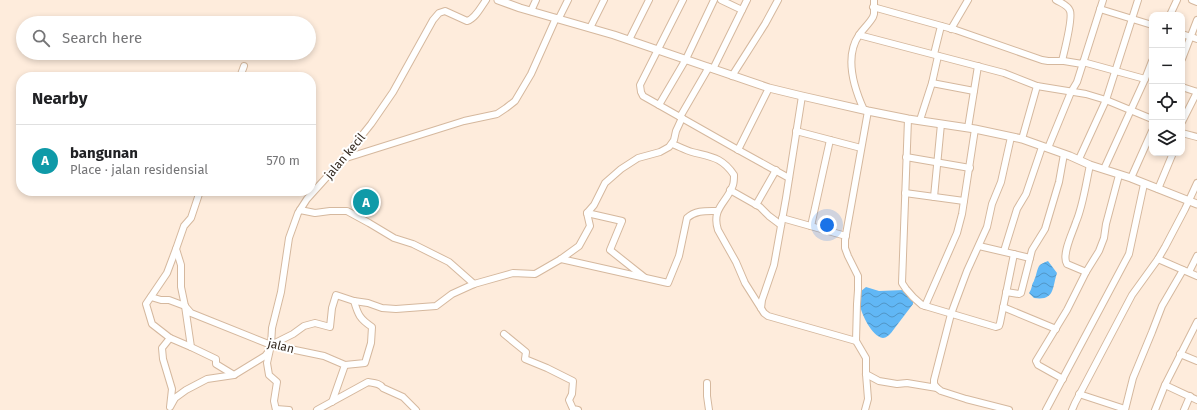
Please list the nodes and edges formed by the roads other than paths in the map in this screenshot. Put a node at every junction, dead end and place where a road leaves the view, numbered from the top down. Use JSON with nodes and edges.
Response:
{"nodes":[{"id":1,"x":486,"y":0,"type":"edge"},
{"id":2,"x":536,"y":0,"type":"edge"},
{"id":3,"x":568,"y":0,"type":"edge"},
{"id":4,"x":604,"y":0,"type":"edge"},
{"id":5,"x":649,"y":0,"type":"edge"},
{"id":6,"x":683,"y":0,"type":"edge"},
{"id":7,"x":714,"y":0,"type":"edge"},
{"id":8,"x":721,"y":0,"type":"edge"},
{"id":9,"x":747,"y":0,"type":"edge"},
{"id":10,"x":778,"y":0,"type":"edge"},
{"id":11,"x":968,"y":0,"type":"edge"},
{"id":12,"x":1056,"y":0,"type":"edge"},
{"id":13,"x":1102,"y":0,"type":"edge"},
{"id":14,"x":1138,"y":0,"type":"edge"},
{"id":15,"x":1177,"y":0,"type":"edge"},
{"id":16,"x":1192,"y":0,"type":"edge"},
{"id":17,"x":502,"y":1,"type":"edge"},
{"id":18,"x":1197,"y":2,"type":"edge"},
{"id":19,"x":874,"y":3,"type":"edge"},
{"id":20,"x":1100,"y":9,"type":"junction"},
{"id":21,"x":742,"y":10,"type":"junction"},
{"id":22,"x":531,"y":11,"type":"junction"},
{"id":23,"x":1171,"y":12,"type":"edge"},
{"id":24,"x":557,"y":18,"type":"junction"},
{"id":25,"x":1132,"y":19,"type":"junction"},
{"id":26,"x":1197,"y":20,"type":"edge"},
{"id":27,"x":1149,"y":24,"type":"edge"},
{"id":28,"x":941,"y":26,"type":"junction"},
{"id":29,"x":590,"y":28,"type":"junction"},
{"id":30,"x":951,"y":29,"type":"junction"},
{"id":31,"x":859,"y":35,"type":"junction"},
{"id":32,"x":1194,"y":38,"type":"edge"},
{"id":33,"x":628,"y":40,"type":"junction"},
{"id":34,"x":658,"y":50,"type":"junction"},
{"id":35,"x":1185,"y":54,"type":"edge"},
{"id":36,"x":936,"y":55,"type":"junction"},
{"id":37,"x":686,"y":60,"type":"junction"},
{"id":38,"x":1062,"y":61,"type":"junction"},
{"id":39,"x":1083,"y":63,"type":"junction"},
{"id":40,"x":244,"y":66,"type":"dead end"},
{"id":41,"x":978,"y":66,"type":"junction"},
{"id":42,"x":711,"y":68,"type":"junction"},
{"id":43,"x":1149,"y":69,"type":"edge"},
{"id":44,"x":1115,"y":70,"type":"junction"},
{"id":45,"x":242,"y":72,"type":"edge"},
{"id":46,"x":732,"y":76,"type":"junction"},
{"id":47,"x":1145,"y":79,"type":"junction"},
{"id":48,"x":932,"y":83,"type":"junction"},
{"id":49,"x":1037,"y":86,"type":"junction"},
{"id":50,"x":769,"y":88,"type":"junction"},
{"id":51,"x":1185,"y":89,"type":"edge"},
{"id":52,"x":974,"y":92,"type":"junction"},
{"id":53,"x":1071,"y":92,"type":"junction"},
{"id":54,"x":1197,"y":92,"type":"edge"},
{"id":55,"x":802,"y":96,"type":"junction"},
{"id":56,"x":1106,"y":100,"type":"junction"},
{"id":57,"x":659,"y":105,"type":"junction"},
{"id":58,"x":866,"y":110,"type":"junction"},
{"id":59,"x":1130,"y":111,"type":"junction"},
{"id":60,"x":681,"y":117,"type":"junction"},
{"id":61,"x":1149,"y":118,"type":"edge"},
{"id":62,"x":908,"y":119,"type":"junction"},
{"id":63,"x":920,"y":120,"type":"junction"},
{"id":64,"x":1183,"y":120,"type":"edge"},
{"id":65,"x":941,"y":124,"type":"junction"},
{"id":66,"x":971,"y":129,"type":"junction"},
{"id":67,"x":796,"y":132,"type":"junction"},
{"id":68,"x":1185,"y":133,"type":"edge"},
{"id":69,"x":1011,"y":137,"type":"junction"},
{"id":70,"x":1197,"y":137,"type":"edge"},
{"id":71,"x":1149,"y":138,"type":"edge"},
{"id":72,"x":1022,"y":139,"type":"junction"},
{"id":73,"x":830,"y":140,"type":"junction"},
{"id":74,"x":672,"y":144,"type":"junction"},
{"id":75,"x":1045,"y":147,"type":"junction"},
{"id":76,"x":861,"y":148,"type":"junction"},
{"id":77,"x":738,"y":150,"type":"junction"},
{"id":78,"x":1064,"y":154,"type":"junction"},
{"id":79,"x":1172,"y":156,"type":"edge"},
{"id":80,"x":906,"y":157,"type":"junction"},
{"id":81,"x":343,"y":159,"type":"junction"},
{"id":82,"x":1079,"y":159,"type":"junction"},
{"id":83,"x":938,"y":162,"type":"junction"},
{"id":84,"x":1090,"y":164,"type":"junction"},
{"id":85,"x":970,"y":168,"type":"junction"},
{"id":86,"x":1104,"y":169,"type":"junction"},
{"id":87,"x":776,"y":170,"type":"junction"},
{"id":88,"x":1119,"y":175,"type":"junction"},
{"id":89,"x":789,"y":178,"type":"junction"},
{"id":90,"x":1131,"y":178,"type":"junction"},
{"id":91,"x":1197,"y":183,"type":"edge"},
{"id":92,"x":1144,"y":184,"type":"junction"},
{"id":93,"x":316,"y":189,"type":"edge"},
{"id":94,"x":730,"y":190,"type":"junction"},
{"id":95,"x":1158,"y":190,"type":"junction"},
{"id":96,"x":905,"y":193,"type":"junction"},
{"id":97,"x":198,"y":196,"type":"edge"},
{"id":98,"x":310,"y":196,"type":"edge"},
{"id":99,"x":934,"y":197,"type":"junction"},
{"id":100,"x":964,"y":201,"type":"junction"},
{"id":101,"x":1189,"y":201,"type":"junction"},
{"id":102,"x":1197,"y":204,"type":"edge"},
{"id":103,"x":756,"y":205,"type":"junction"},
{"id":104,"x":300,"y":210,"type":"junction"},
{"id":105,"x":717,"y":211,"type":"junction"},
{"id":106,"x":587,"y":213,"type":"junction"},
{"id":107,"x":782,"y":218,"type":"junction"},
{"id":108,"x":781,"y":225,"type":"junction"},
{"id":109,"x":811,"y":226,"type":"junction"},
{"id":110,"x":846,"y":236,"type":"junction"},
{"id":111,"x":979,"y":246,"type":"junction"},
{"id":112,"x":176,"y":249,"type":"junction"},
{"id":113,"x":1004,"y":251,"type":"junction"},
{"id":114,"x":1014,"y":254,"type":"junction"},
{"id":115,"x":1197,"y":256,"type":"edge"},
{"id":116,"x":1030,"y":258,"type":"junction"},
{"id":117,"x":561,"y":259,"type":"junction"},
{"id":118,"x":1158,"y":259,"type":"junction"},
{"id":119,"x":1186,"y":271,"type":"junction"},
{"id":120,"x":1086,"y":272,"type":"junction"},
{"id":121,"x":1197,"y":276,"type":"edge"},
{"id":122,"x":646,"y":278,"type":"junction"},
{"id":123,"x":474,"y":284,"type":"junction"},
{"id":124,"x":1006,"y":292,"type":"junction"},
{"id":125,"x":150,"y":297,"type":"junction"},
{"id":126,"x":354,"y":301,"type":"junction"},
{"id":127,"x":185,"y":306,"type":"junction"},
{"id":128,"x":925,"y":306,"type":"junction"},
{"id":129,"x":1003,"y":307,"type":"junction"},
{"id":130,"x":761,"y":308,"type":"junction"},
{"id":131,"x":951,"y":314,"type":"junction"},
{"id":132,"x":1197,"y":322,"type":"edge"},
{"id":133,"x":1056,"y":329,"type":"junction"},
{"id":134,"x":504,"y":334,"type":"dead end"},
{"id":135,"x":170,"y":338,"type":"junction"},
{"id":136,"x":856,"y":342,"type":"junction"},
{"id":137,"x":271,"y":345,"type":"junction"},
{"id":138,"x":191,"y":347,"type":"junction"},
{"id":139,"x":269,"y":351,"type":"junction"},
{"id":140,"x":1180,"y":354,"type":"junction"},
{"id":141,"x":1197,"y":361,"type":"edge"},
{"id":142,"x":345,"y":365,"type":"junction"},
{"id":143,"x":866,"y":374,"type":"junction"},
{"id":144,"x":234,"y":375,"type":"junction"},
{"id":145,"x":1063,"y":379,"type":"junction"},
{"id":146,"x":708,"y":383,"type":"dead end"},
{"id":147,"x":1165,"y":385,"type":"junction"},
{"id":148,"x":936,"y":388,"type":"junction"},
{"id":149,"x":1197,"y":392,"type":"edge"},
{"id":150,"x":1079,"y":394,"type":"junction"},
{"id":151,"x":1194,"y":398,"type":"edge"},
{"id":152,"x":332,"y":402,"type":"junction"},
{"id":153,"x":276,"y":410,"type":"edge"},
{"id":154,"x":289,"y":410,"type":"edge"},
{"id":155,"x":317,"y":410,"type":"edge"},
{"id":156,"x":416,"y":410,"type":"edge"},
{"id":157,"x":578,"y":410,"type":"edge"},
{"id":158,"x":709,"y":410,"type":"edge"},
{"id":159,"x":865,"y":410,"type":"edge"},
{"id":160,"x":1007,"y":410,"type":"edge"},
{"id":161,"x":1046,"y":410,"type":"edge"},
{"id":162,"x":1072,"y":410,"type":"edge"},
{"id":163,"x":1125,"y":410,"type":"edge"},
{"id":164,"x":1155,"y":410,"type":"edge"},
{"id":165,"x":1184,"y":410,"type":"edge"}],
"edges":[{"from":1,"to":81,"type":"street","name":"jalan kecil"},
{"from":2,"to":22,"type":"street"},
{"from":3,"to":24,"type":"street"},
{"from":4,"to":29,"type":"street"},
{"from":5,"to":33,"type":"street"},
{"from":6,"to":34,"type":"street"},
{"from":7,"to":37,"type":"street"},
{"from":8,"to":21,"type":"street"},
{"from":9,"to":21,"type":"street"},
{"from":10,"to":46,"type":"street"},
{"from":11,"to":30,"type":"street"},
{"from":12,"to":38,"type":"street"},
{"from":13,"to":20,"type":"street"},
{"from":14,"to":25,"type":"street"},
{"from":15,"to":23,"type":"street"},
{"from":16,"to":18,"type":"street"},
{"from":17,"to":22,"type":"street"},
{"from":19,"to":28,"type":"street"},
{"from":19,"to":31,"type":"street"},
{"from":20,"to":25,"type":"street"},
{"from":20,"to":39,"type":"street"},
{"from":21,"to":42,"type":"street"},
{"from":22,"to":24,"type":"street"},
{"from":24,"to":29,"type":"street"},
{"from":24,"to":81,"type":"street"},
{"from":25,"to":27,"type":"street"},
{"from":25,"to":44,"type":"street"},
{"from":26,"to":32,"type":"street"},
{"from":28,"to":30,"type":"street"},
{"from":28,"to":36,"type":"street"},
{"from":29,"to":33,"type":"street"},
{"from":30,"to":38,"type":"street"},
{"from":31,"to":36,"type":"street"},
{"from":31,"to":58,"type":"street"},
{"from":32,"to":35,"type":"street"},
{"from":33,"to":34,"type":"street"},
{"from":34,"to":37,"type":"street"},
{"from":34,"to":57,"type":"street"},
{"from":36,"to":41,"type":"street"},
{"from":36,"to":48,"type":"street"},
{"from":37,"to":42,"type":"street"},
{"from":37,"to":57,"type":"street"},
{"from":38,"to":39,"type":"street"},
{"from":39,"to":44,"type":"street"},
{"from":39,"to":53,"type":"street"},
{"from":40,"to":45,"type":"street"},
{"from":41,"to":49,"type":"street"},
{"from":41,"to":52,"type":"street"},
{"from":42,"to":46,"type":"street"},
{"from":42,"to":60,"type":"street"},
{"from":43,"to":47,"type":"street"},
{"from":44,"to":47,"type":"street"},
{"from":44,"to":56,"type":"street"},
{"from":46,"to":50,"type":"street"},
{"from":47,"to":59,"type":"street"},
{"from":48,"to":52,"type":"street"},
{"from":48,"to":63,"type":"street"},
{"from":49,"to":53,"type":"street"},
{"from":49,"to":72,"type":"street"},
{"from":50,"to":55,"type":"street"},
{"from":50,"to":77,"type":"street"},
{"from":51,"to":54,"type":"street"},
{"from":52,"to":66,"type":"street"},
{"from":53,"to":56,"type":"street"},
{"from":53,"to":75,"type":"street"},
{"from":54,"to":64,"type":"street"},
{"from":55,"to":58,"type":"street"},
{"from":55,"to":67,"type":"street"},
{"from":56,"to":59,"type":"street"},
{"from":56,"to":82,"type":"street"},
{"from":57,"to":60,"type":"street"},
{"from":58,"to":62,"type":"street"},
{"from":58,"to":76,"type":"street"},
{"from":59,"to":61,"type":"street"},
{"from":59,"to":86,"type":"street"},
{"from":60,"to":74,"type":"street"},
{"from":60,"to":77,"type":"street"},
{"from":62,"to":63,"type":"street"},
{"from":62,"to":80,"type":"street"},
{"from":63,"to":65,"type":"street"},
{"from":65,"to":66,"type":"street"},
{"from":65,"to":83,"type":"street"},
{"from":66,"to":69,"type":"street"},
{"from":66,"to":85,"type":"street"},
{"from":67,"to":73,"type":"street"},
{"from":67,"to":89,"type":"street"},
{"from":68,"to":70,"type":"street"},
{"from":69,"to":72,"type":"street"},
{"from":69,"to":111,"type":"street"},
{"from":71,"to":90,"type":"street"},
{"from":72,"to":75,"type":"street"},
{"from":73,"to":76,"type":"street"},
{"from":73,"to":109,"type":"street"},
{"from":74,"to":94,"type":"street"},
{"from":74,"to":106,"type":"street"},
{"from":75,"to":78,"type":"street"},
{"from":75,"to":113,"type":"street"},
{"from":76,"to":110,"type":"street"},
{"from":77,"to":87,"type":"street"},
{"from":78,"to":82,"type":"street"},
{"from":78,"to":116,"type":"street"},
{"from":79,"to":95,"type":"street"},
{"from":80,"to":83,"type":"street"},
{"from":80,"to":96,"type":"street"},
{"from":81,"to":93,"type":"street","name":"jalan kecil"},
{"from":82,"to":84,"type":"street"},
{"from":83,"to":85,"type":"street"},
{"from":83,"to":99,"type":"street"},
{"from":84,"to":86,"type":"street"},
{"from":84,"to":120,"type":"street"},
{"from":85,"to":100,"type":"street"},
{"from":86,"to":88,"type":"street"},
{"from":87,"to":89,"type":"street"},
{"from":87,"to":103,"type":"street"},
{"from":88,"to":90,"type":"street"},
{"from":88,"to":120,"type":"street"},
{"from":89,"to":107,"type":"street"},
{"from":90,"to":92,"type":"street"},
{"from":91,"to":101,"type":"street"},
{"from":92,"to":95,"type":"street"},
{"from":92,"to":145,"type":"street"},
{"from":94,"to":103,"type":"street"},
{"from":94,"to":105,"type":"street"},
{"from":95,"to":101,"type":"street"},
{"from":96,"to":99,"type":"street"},
{"from":96,"to":128,"type":"street"},
{"from":97,"to":112,"type":"street"},
{"from":98,"to":104,"type":"street","name":"jalan kecil"},
{"from":99,"to":100,"type":"street"},
{"from":100,"to":128,"type":"street"},
{"from":101,"to":102,"type":"street"},
{"from":101,"to":118,"type":"street"},
{"from":103,"to":108,"type":"street"},
{"from":104,"to":123,"type":"street"},
{"from":104,"to":137,"type":"street","name":"jalan kecil"},
{"from":105,"to":122,"type":"street"},
{"from":105,"to":130,"type":"street"},
{"from":106,"to":117,"type":"street"},
{"from":106,"to":122,"type":"street"},
{"from":107,"to":108,"type":"street"},
{"from":107,"to":109,"type":"street"},
{"from":108,"to":130,"type":"street"},
{"from":109,"to":110,"type":"street"},
{"from":110,"to":136,"type":"street"},
{"from":111,"to":113,"type":"street"},
{"from":111,"to":131,"type":"street"},
{"from":112,"to":125,"type":"street"},
{"from":112,"to":127,"type":"street"},
{"from":113,"to":114,"type":"street"},
{"from":114,"to":116,"type":"street"},
{"from":114,"to":124,"type":"street"},
{"from":115,"to":119,"type":"street"},
{"from":116,"to":124,"type":"street"},
{"from":117,"to":122,"type":"street"},
{"from":117,"to":123,"type":"street"},
{"from":118,"to":119,"type":"street"},
{"from":118,"to":150,"type":"street"},
{"from":119,"to":121,"type":"street"},
{"from":119,"to":163,"type":"street"},
{"from":120,"to":133,"type":"street"},
{"from":123,"to":126,"type":"street"},
{"from":124,"to":129,"type":"street"},
{"from":125,"to":127,"type":"street","name":"jalan"},
{"from":125,"to":135,"type":"street"},
{"from":126,"to":137,"type":"street"},
{"from":126,"to":142,"type":"street"},
{"from":127,"to":137,"type":"street","name":"jalan"},
{"from":127,"to":138,"type":"street"},
{"from":128,"to":131,"type":"street"},
{"from":129,"to":131,"type":"street"},
{"from":129,"to":133,"type":"street"},
{"from":130,"to":136,"type":"street"},
{"from":131,"to":148,"type":"street"},
{"from":132,"to":140,"type":"street"},
{"from":133,"to":145,"type":"street"},
{"from":134,"to":157,"type":"street"},
{"from":135,"to":138,"type":"street"},
{"from":135,"to":144,"type":"street","name":"jalan"},
{"from":136,"to":143,"type":"street"},
{"from":137,"to":139,"type":"street","name":"jalan kecil"},
{"from":137,"to":142,"type":"street","name":"jalan"},
{"from":138,"to":144,"type":"street"},
{"from":139,"to":144,"type":"street","name":"jalan"},
{"from":139,"to":153,"type":"street","name":"jalan kecil"},
{"from":140,"to":141,"type":"street"},
{"from":140,"to":147,"type":"street"},
{"from":142,"to":152,"type":"street"},
{"from":143,"to":148,"type":"street"},
{"from":143,"to":159,"type":"street"},
{"from":145,"to":161,"type":"street"},
{"from":146,"to":158,"type":"street"},
{"from":147,"to":151,"type":"street"},
{"from":147,"to":164,"type":"street"},
{"from":148,"to":160,"type":"street"},
{"from":149,"to":151,"type":"street"},
{"from":150,"to":162,"type":"street"},
{"from":150,"to":163,"type":"street"},
{"from":151,"to":165,"type":"street"},
{"from":152,"to":155,"type":"street"},
{"from":152,"to":156,"type":"street"},
{"from":153,"to":154,"type":"street"}]}
